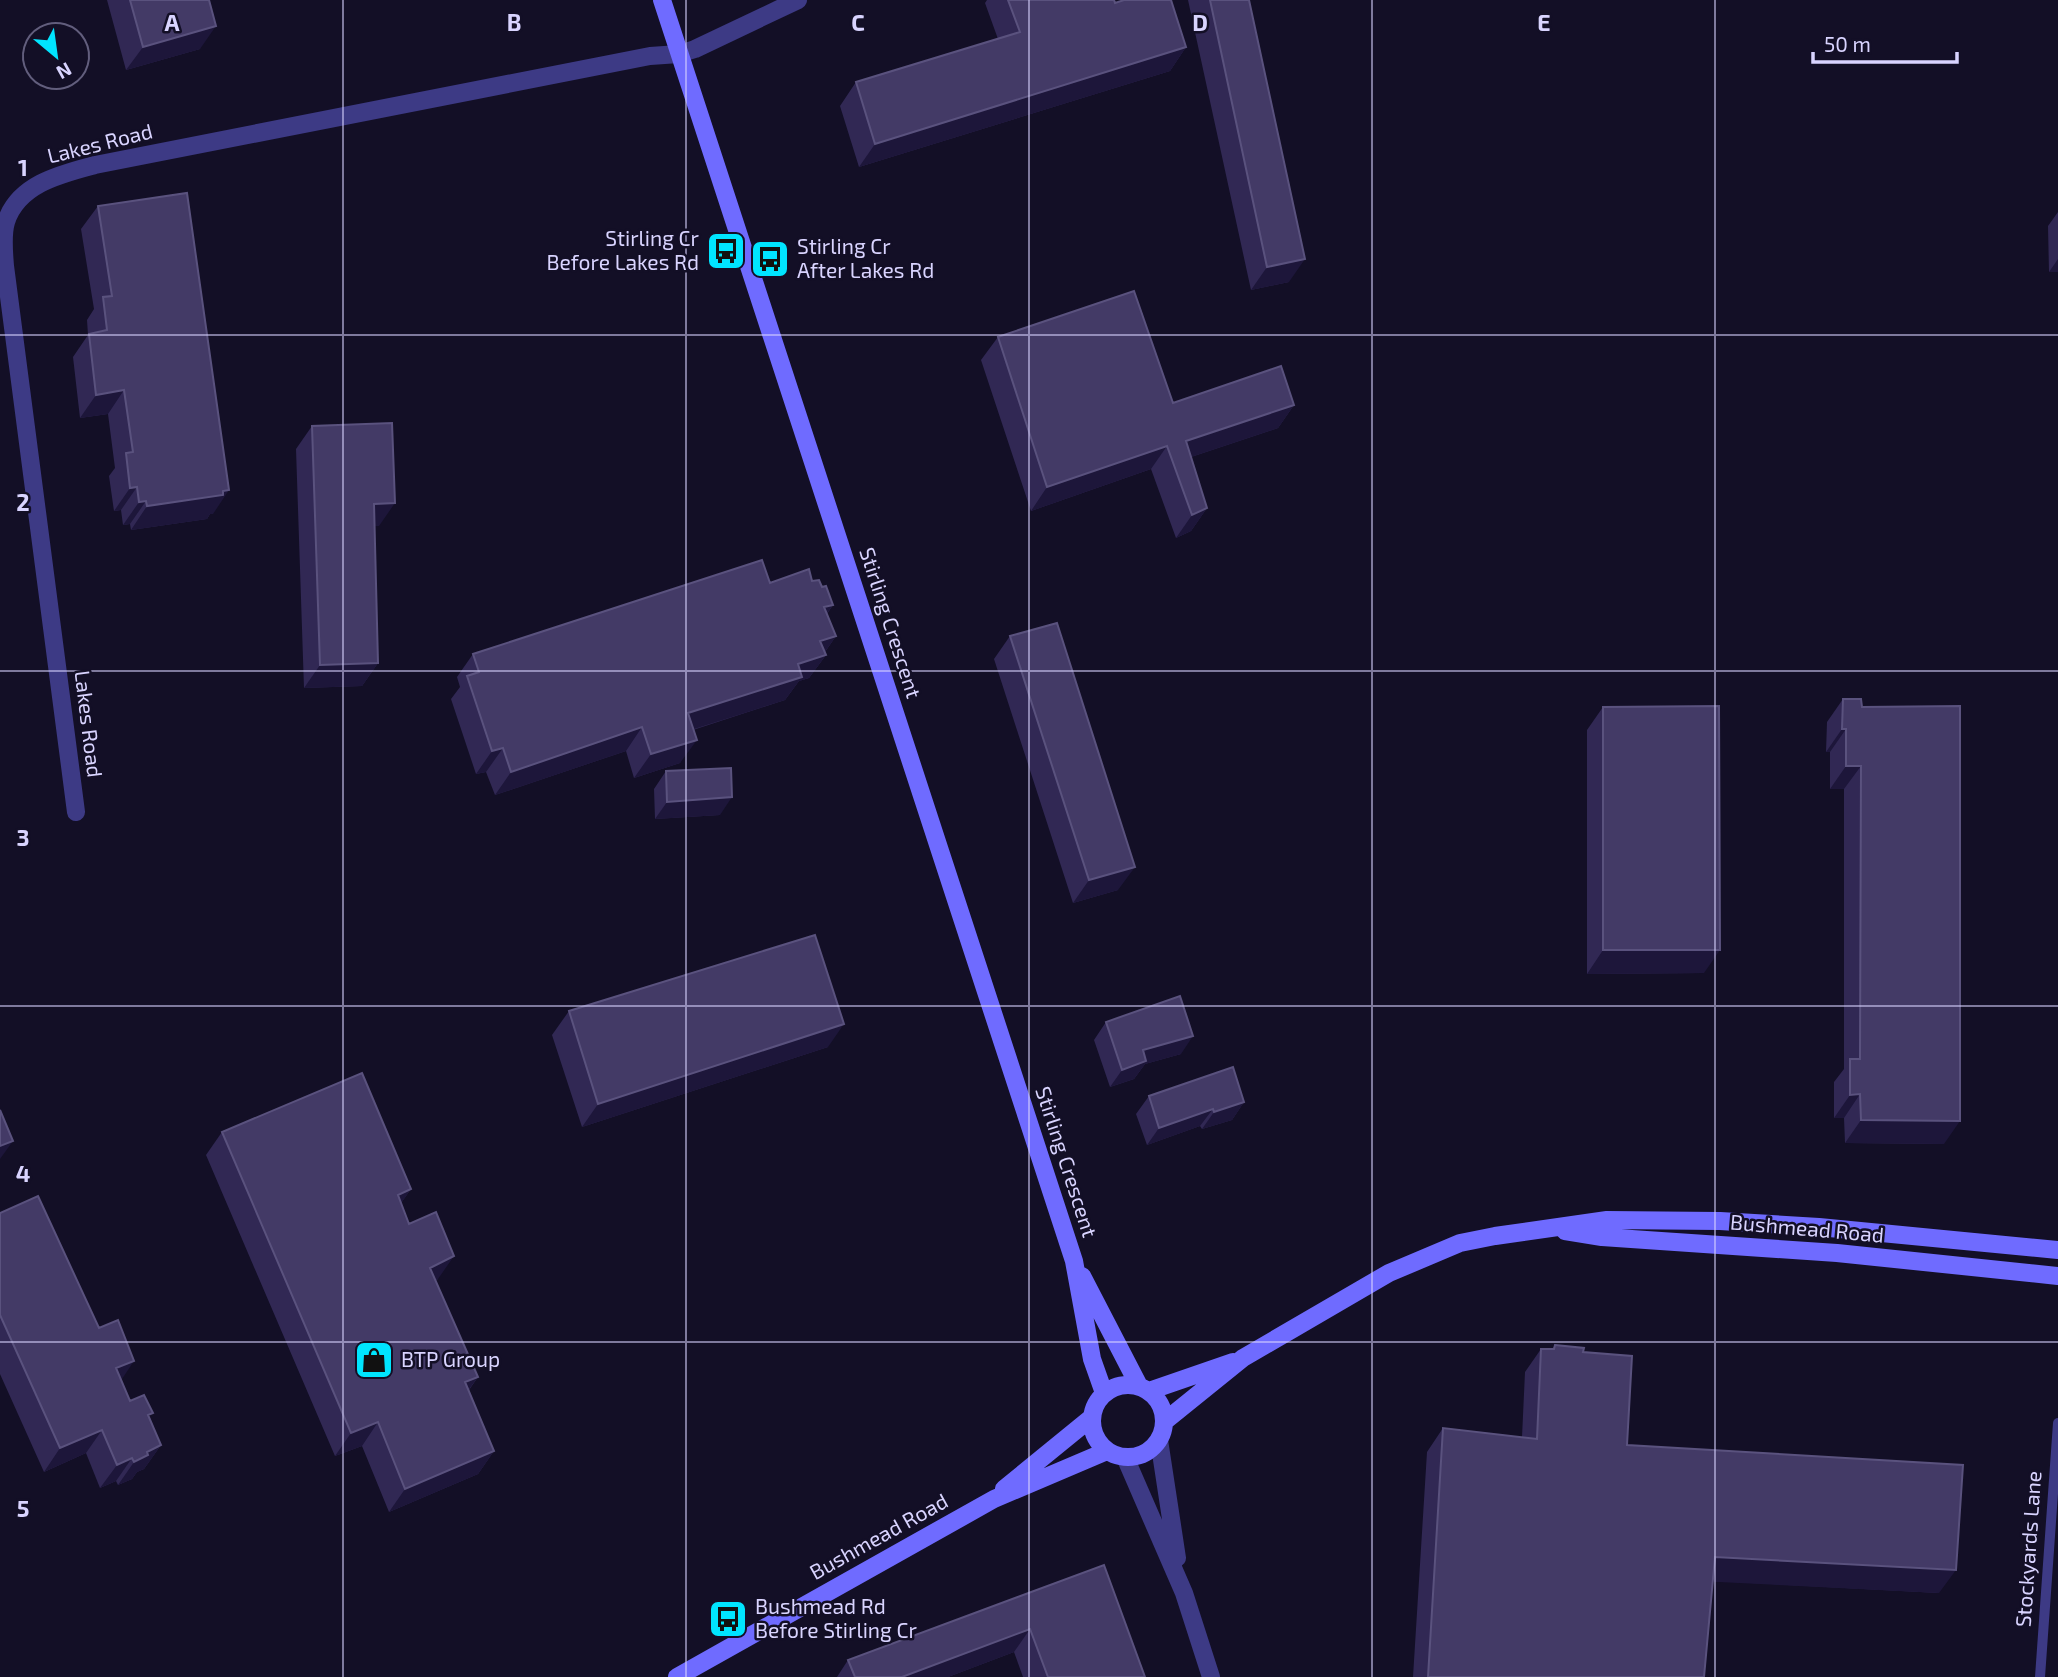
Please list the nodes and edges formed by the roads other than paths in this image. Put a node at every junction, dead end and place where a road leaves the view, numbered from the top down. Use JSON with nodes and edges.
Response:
{"nodes":[{"id":1,"x":662,"y":0,"type":"edge"},
{"id":2,"x":798,"y":0,"type":"edge"},
{"id":3,"x":679,"y":54,"type":"junction"},
{"id":4,"x":76,"y":812,"type":"dead end"},
{"id":5,"x":1552,"y":1229,"type":"junction"},
{"id":6,"x":2058,"y":1250,"type":"edge"},
{"id":7,"x":1074,"y":1261,"type":"junction"},
{"id":8,"x":2058,"y":1276,"type":"edge"},
{"id":9,"x":1243,"y":1358,"type":"junction"},
{"id":10,"x":1144,"y":1388,"type":"junction"},
{"id":11,"x":1104,"y":1394,"type":"junction"},
{"id":12,"x":1091,"y":1418,"type":"junction"},
{"id":13,"x":1165,"y":1421,"type":"junction"},
{"id":14,"x":2058,"y":1423,"type":"edge"},
{"id":15,"x":1159,"y":1440,"type":"junction"},
{"id":16,"x":1107,"y":1451,"type":"junction"},
{"id":17,"x":1125,"y":1457,"type":"junction"},
{"id":18,"x":994,"y":1499,"type":"junction"},
{"id":19,"x":1184,"y":1593,"type":"junction"},
{"id":20,"x":677,"y":1677,"type":"edge"},
{"id":21,"x":1211,"y":1677,"type":"edge"},
{"id":22,"x":2040,"y":1677,"type":"edge"}],
"edges":[{"from":1,"to":3,"type":"main road","name":"Stirling Crescent"},
{"from":2,"to":3,"type":"street","name":"Lakes Road"},
{"from":3,"to":4,"type":"street","name":"Lakes Road"},
{"from":3,"to":7,"type":"main road","name":"Stirling Crescent"},
{"from":5,"to":6,"type":"main road","name":"Bushmead Road"},
{"from":5,"to":8,"type":"main road","name":"Bushmead Road"},
{"from":5,"to":9,"type":"main road","name":"Bushmead Road"},
{"from":7,"to":10,"type":"main road","name":"Stirling Crescent"},
{"from":7,"to":11,"type":"main road","name":"Stirling Crescent"},
{"from":9,"to":10,"type":"main road","name":"Bushmead Road"},
{"from":9,"to":13,"type":"main road","name":"Bushmead Road"},
{"from":10,"to":11,"type":"main road","name":"Bushmead Road"},
{"from":10,"to":13,"type":"main road"},
{"from":11,"to":12,"type":"main road","name":"Bushmead Road"},
{"from":12,"to":16,"type":"main road"},
{"from":12,"to":18,"type":"main road","name":"Bushmead Road"},
{"from":13,"to":15,"type":"main road"},
{"from":14,"to":22,"type":"lane","name":"Stockyards Lane"},
{"from":15,"to":17,"type":"main road"},
{"from":15,"to":19,"type":"street"},
{"from":16,"to":17,"type":"main road"},
{"from":16,"to":18,"type":"main road","name":"Bushmead Road"},
{"from":17,"to":19,"type":"street"},
{"from":18,"to":20,"type":"main road","name":"Bushmead Road"},
{"from":19,"to":21,"type":"street"}]}
